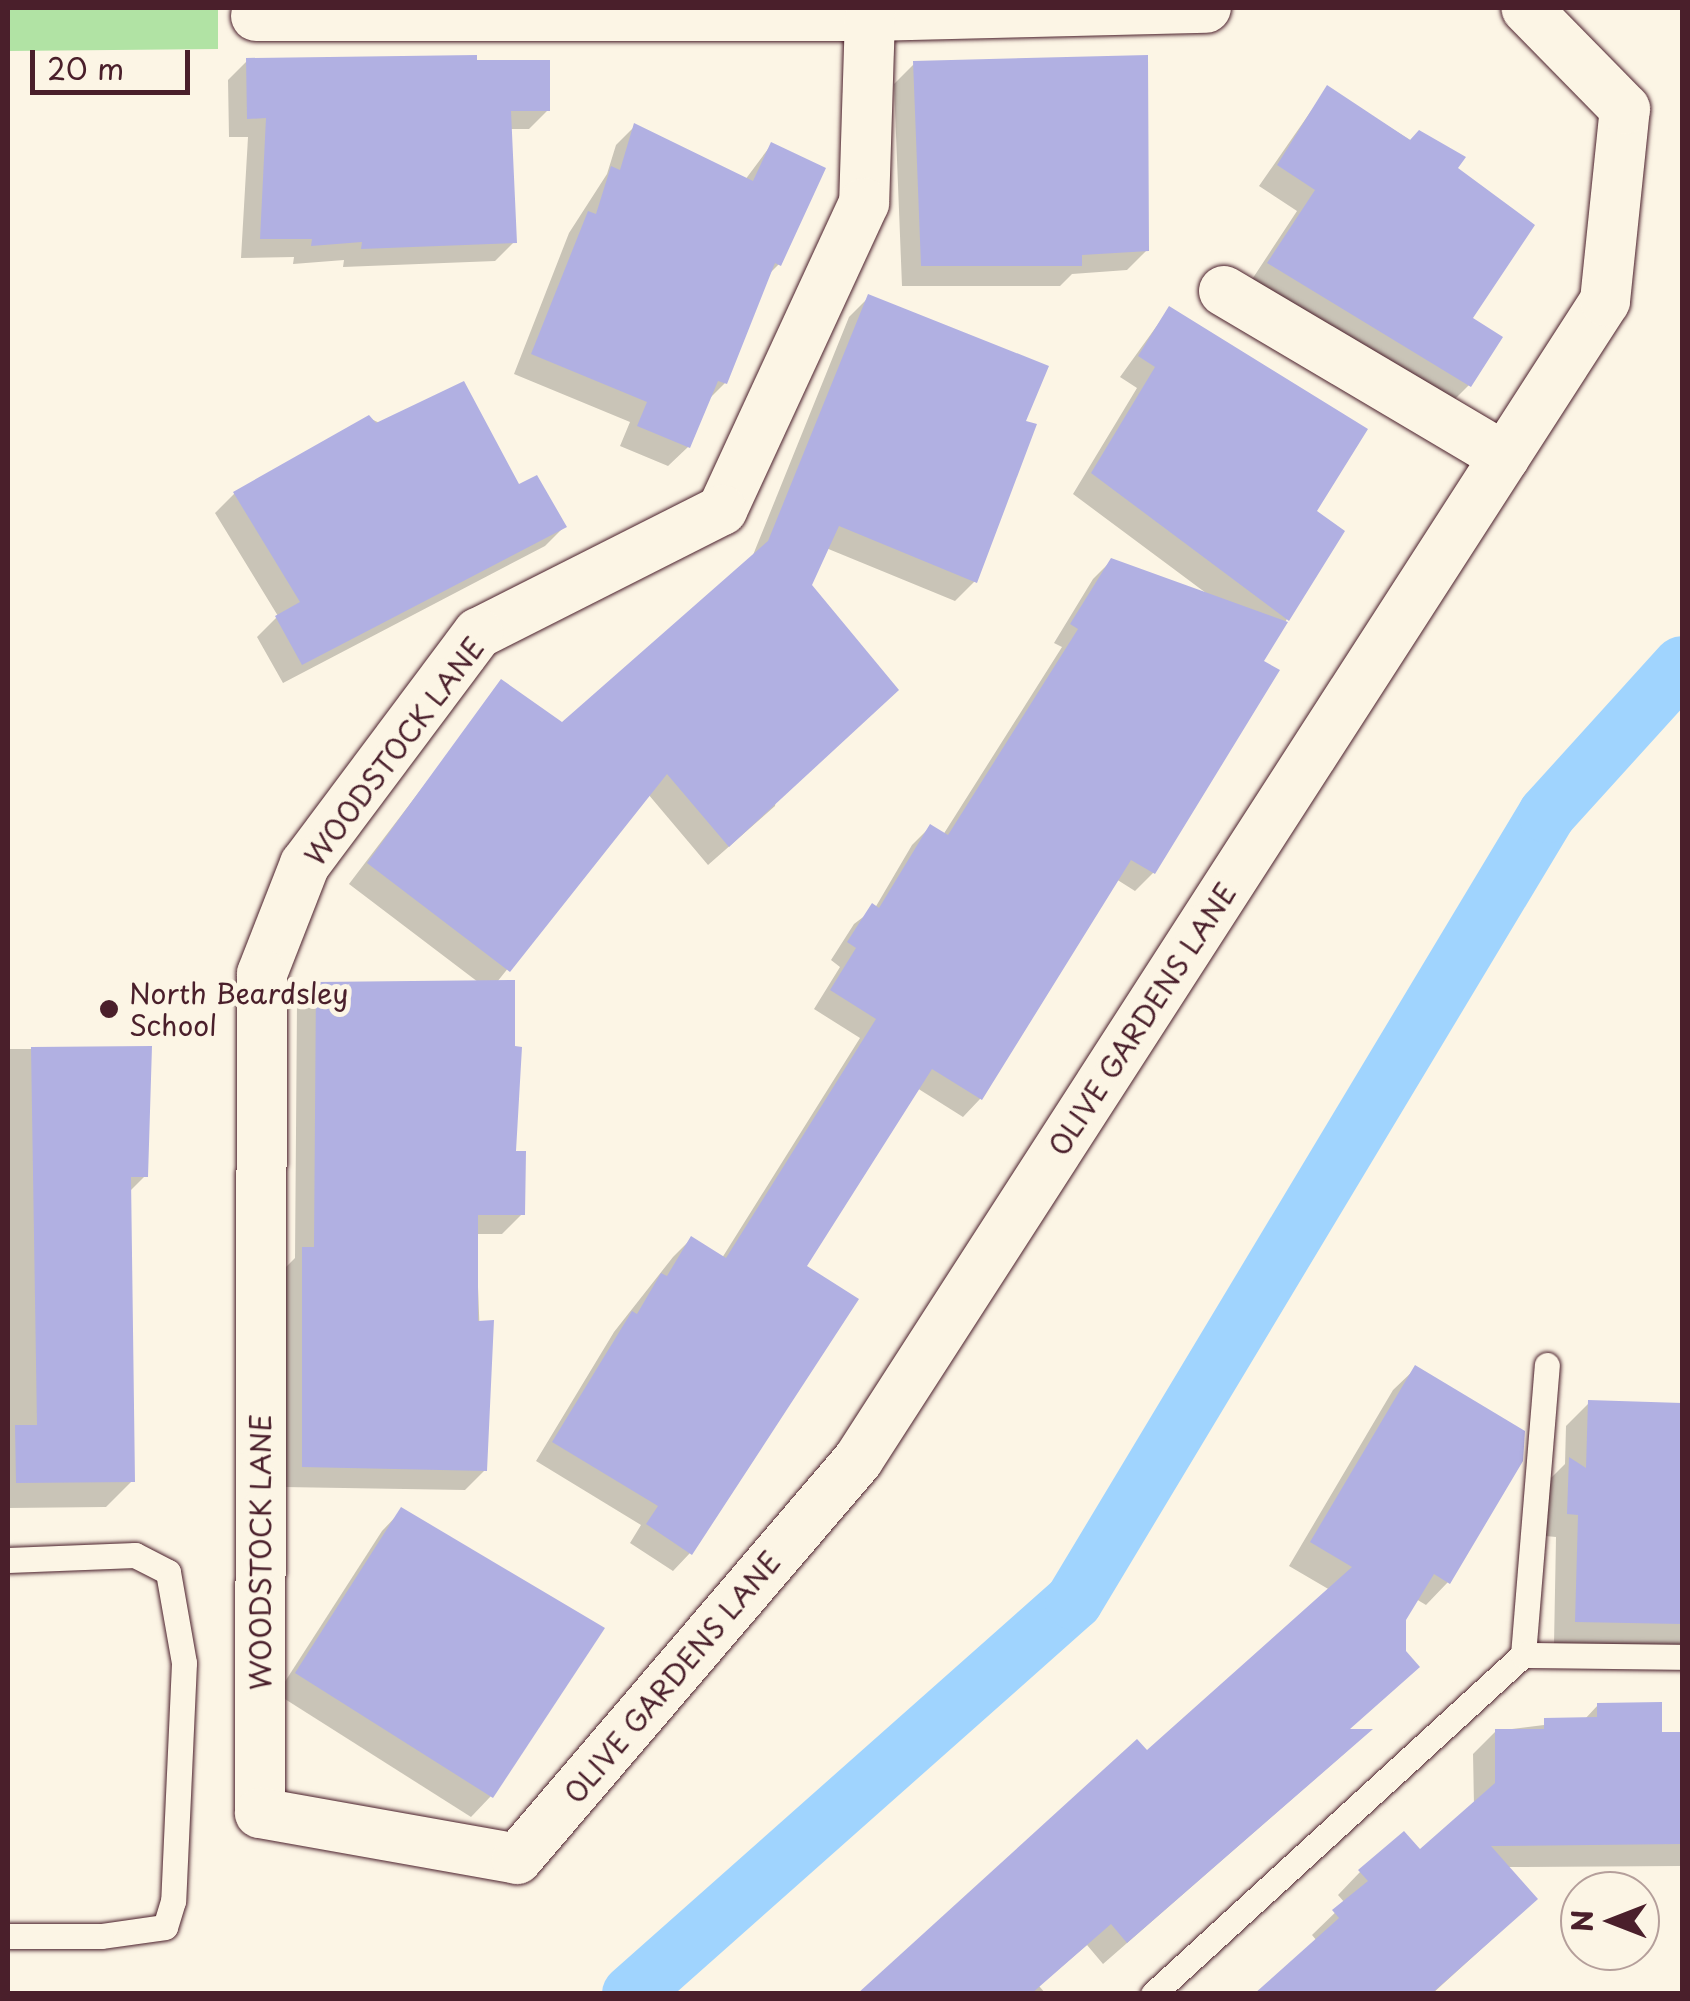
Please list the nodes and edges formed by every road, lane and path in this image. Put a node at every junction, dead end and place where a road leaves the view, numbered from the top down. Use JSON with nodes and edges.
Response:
{"nodes":[{"id":1,"x":1206,"y":8,"type":"edge"},
{"id":2,"x":1526,"y":8,"type":"edge"},
{"id":3,"x":256,"y":16,"type":"dead end"},
{"id":4,"x":870,"y":16,"type":"junction"},
{"id":5,"x":1224,"y":291,"type":"dead end"},
{"id":6,"x":1505,"y":457,"type":"junction"},
{"id":7,"x":1546,"y":1365,"type":"dead end"},
{"id":8,"x":8,"y":1560,"type":"edge"},
{"id":9,"x":1523,"y":1656,"type":"junction"},
{"id":10,"x":1682,"y":1656,"type":"edge"},
{"id":11,"x":518,"y":1858,"type":"joint"},
{"id":12,"x":8,"y":1936,"type":"edge"},
{"id":13,"x":1153,"y":1994,"type":"edge"}],
"edges":[{"from":1,"to":4,"type":"street"},
{"from":2,"to":6,"type":"street","name":"OLIVE GARDENS LANE"},
{"from":3,"to":4,"type":"street"},
{"from":4,"to":11,"type":"street","name":"WOODSTOCK LANE"},
{"from":5,"to":6,"type":"street"},
{"from":6,"to":11,"type":"street","name":"OLIVE GARDENS LANE"},
{"from":7,"to":9,"type":"lane"},
{"from":8,"to":12,"type":"lane"},
{"from":9,"to":10,"type":"lane"},
{"from":9,"to":13,"type":"lane"}]}
